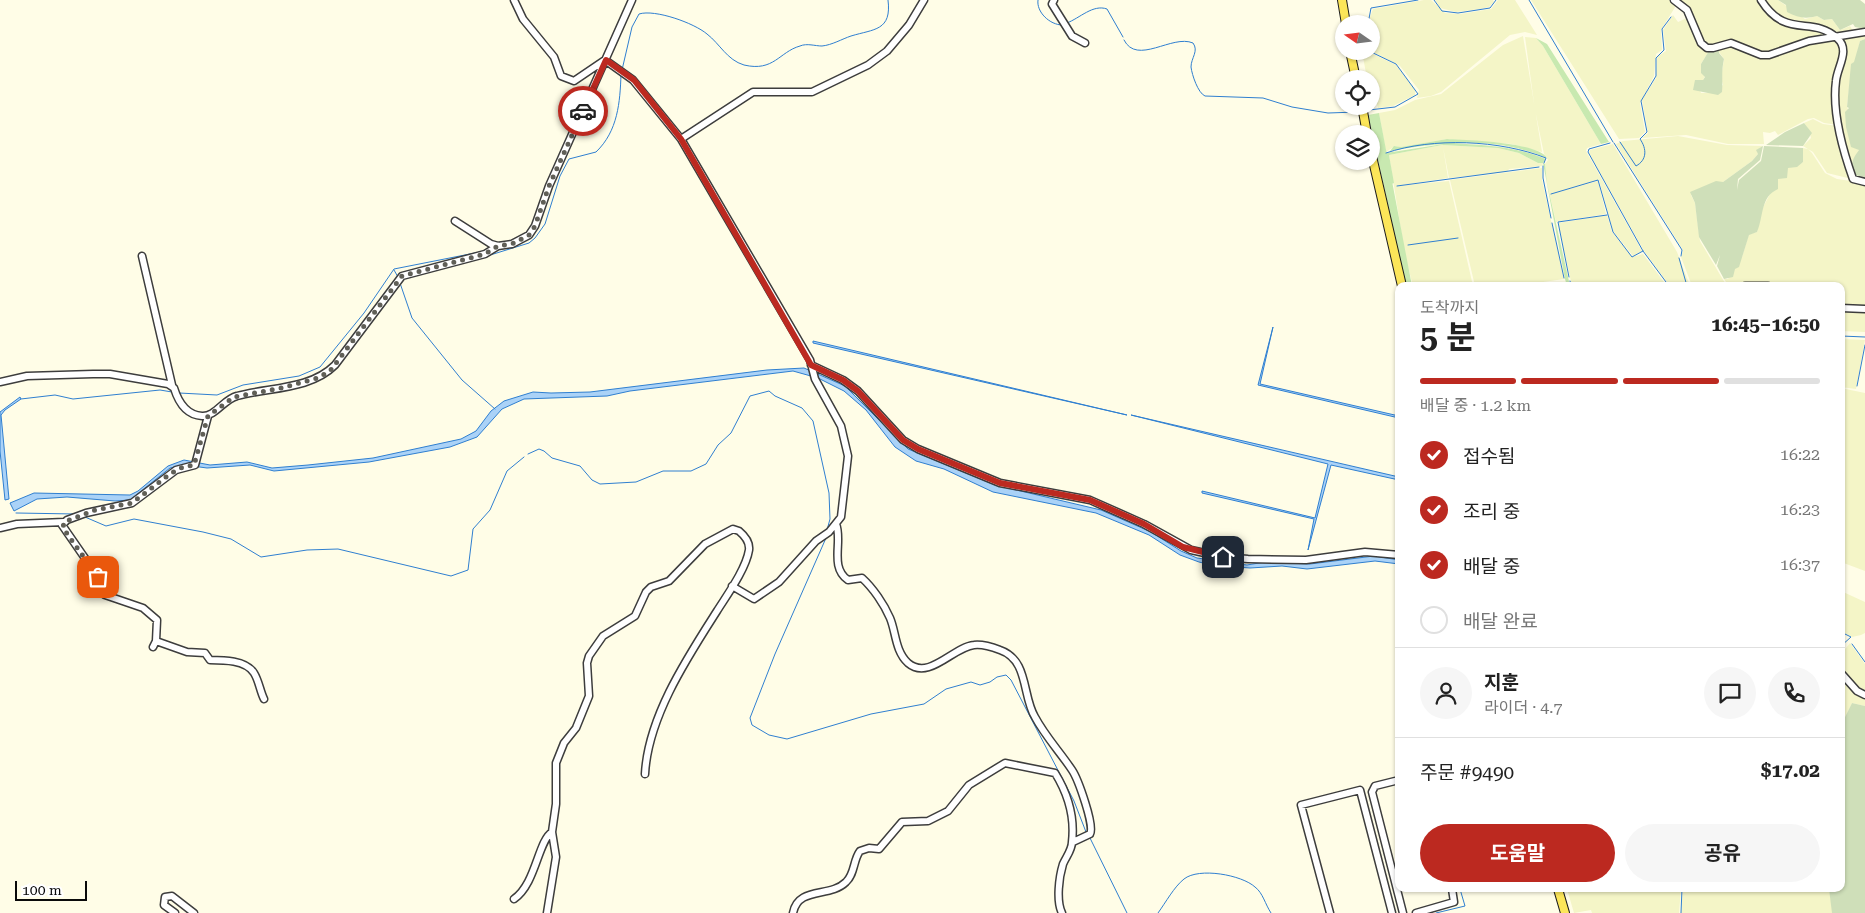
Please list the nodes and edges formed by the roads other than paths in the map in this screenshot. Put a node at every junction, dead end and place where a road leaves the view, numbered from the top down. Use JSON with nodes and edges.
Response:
{"nodes":[{"id":1,"x":514,"y":0,"type":"edge"},
{"id":2,"x":632,"y":0,"type":"edge"},
{"id":3,"x":924,"y":0,"type":"edge"},
{"id":4,"x":1054,"y":0,"type":"edge"},
{"id":5,"x":1342,"y":0,"type":"edge"},
{"id":6,"x":1674,"y":0,"type":"edge"},
{"id":7,"x":1761,"y":0,"type":"edge"},
{"id":8,"x":1344,"y":15,"type":"edge"},
{"id":9,"x":1865,"y":32,"type":"edge"},
{"id":10,"x":1836,"y":37,"type":"junction"},
{"id":11,"x":1084,"y":43,"type":"dead end"},
{"id":12,"x":606,"y":60,"type":"junction"},
{"id":13,"x":681,"y":139,"type":"junction"},
{"id":14,"x":1375,"y":170,"type":"edge"},
{"id":15,"x":1865,"y":182,"type":"edge"},
{"id":16,"x":455,"y":221,"type":"dead end"},
{"id":17,"x":498,"y":246,"type":"junction"},
{"id":18,"x":142,"y":256,"type":"dead end"},
{"id":19,"x":1401,"y":282,"type":"edge"},
{"id":20,"x":1845,"y":308,"type":"edge"},
{"id":21,"x":1865,"y":309,"type":"edge"},
{"id":22,"x":812,"y":367,"type":"junction"},
{"id":23,"x":0,"y":382,"type":"edge"},
{"id":24,"x":172,"y":385,"type":"junction"},
{"id":25,"x":208,"y":416,"type":"junction"},
{"id":26,"x":64,"y":522,"type":"junction"},
{"id":27,"x":836,"y":524,"type":"junction"},
{"id":28,"x":0,"y":528,"type":"edge"},
{"id":29,"x":1395,"y":555,"type":"edge"},
{"id":30,"x":732,"y":586,"type":"junction"},
{"id":31,"x":1845,"y":678,"type":"edge"},
{"id":32,"x":1865,"y":695,"type":"edge"},
{"id":33,"x":264,"y":699,"type":"dead end"},
{"id":34,"x":645,"y":774,"type":"dead end"},
{"id":35,"x":1395,"y":781,"type":"edge"},
{"id":36,"x":1376,"y":807,"type":"junction"},
{"id":37,"x":1366,"y":810,"type":"junction"},
{"id":38,"x":552,"y":832,"type":"junction"},
{"id":39,"x":1073,"y":842,"type":"junction"},
{"id":40,"x":1386,"y":853,"type":"junction"},
{"id":41,"x":1377,"y":856,"type":"junction"},
{"id":42,"x":1395,"y":884,"type":"edge"},
{"id":43,"x":1397,"y":892,"type":"edge"},
{"id":44,"x":1452,"y":892,"type":"edge"},
{"id":45,"x":1559,"y":892,"type":"edge"},
{"id":46,"x":1399,"y":898,"type":"junction"},
{"id":47,"x":514,"y":899,"type":"dead end"},
{"id":48,"x":1389,"y":900,"type":"junction"},
{"id":49,"x":175,"y":913,"type":"edge"},
{"id":50,"x":194,"y":913,"type":"edge"},
{"id":51,"x":547,"y":913,"type":"edge"},
{"id":52,"x":792,"y":913,"type":"edge"},
{"id":53,"x":1062,"y":913,"type":"edge"},
{"id":54,"x":1330,"y":913,"type":"edge"},
{"id":55,"x":1392,"y":913,"type":"edge"},
{"id":56,"x":1403,"y":913,"type":"edge"},
{"id":57,"x":1416,"y":913,"type":"edge"},
{"id":58,"x":1566,"y":913,"type":"edge"}],
"edges":[{"from":1,"to":12,"type":"street"},
{"from":2,"to":12,"type":"street"},
{"from":3,"to":13,"type":"street"},
{"from":4,"to":11,"type":"street"},
{"from":5,"to":8,"type":"main road"},
{"from":6,"to":10,"type":"street"},
{"from":7,"to":10,"type":"street"},
{"from":9,"to":10,"type":"street"},
{"from":10,"to":15,"type":"street"},
{"from":12,"to":13,"type":"street"},
{"from":12,"to":17,"type":"street"},
{"from":13,"to":22,"type":"street"},
{"from":14,"to":19,"type":"main road"},
{"from":16,"to":17,"type":"street"},
{"from":17,"to":25,"type":"street"},
{"from":18,"to":24,"type":"street"},
{"from":20,"to":21,"type":"street"},
{"from":22,"to":27,"type":"street"},
{"from":22,"to":29,"type":"street"},
{"from":23,"to":24,"type":"street"},
{"from":24,"to":25,"type":"street"},
{"from":25,"to":26,"type":"street"},
{"from":26,"to":28,"type":"street"},
{"from":26,"to":33,"type":"street"},
{"from":27,"to":30,"type":"street"},
{"from":27,"to":39,"type":"street"},
{"from":30,"to":34,"type":"street"},
{"from":30,"to":38,"type":"street"},
{"from":31,"to":32,"type":"street"},
{"from":35,"to":36,"type":"street"},
{"from":36,"to":37,"type":"street"},
{"from":36,"to":40,"type":"street"},
{"from":37,"to":41,"type":"street"},
{"from":37,"to":54,"type":"street"},
{"from":38,"to":47,"type":"street"},
{"from":38,"to":51,"type":"street"},
{"from":39,"to":52,"type":"street"},
{"from":39,"to":53,"type":"street"},
{"from":40,"to":41,"type":"street"},
{"from":40,"to":42,"type":"street"},
{"from":41,"to":48,"type":"street"},
{"from":43,"to":46,"type":"street"},
{"from":44,"to":57,"type":"street"},
{"from":45,"to":58,"type":"main road"},
{"from":46,"to":48,"type":"street"},
{"from":46,"to":56,"type":"street"},
{"from":48,"to":55,"type":"street"},
{"from":49,"to":50,"type":"street"}]}
